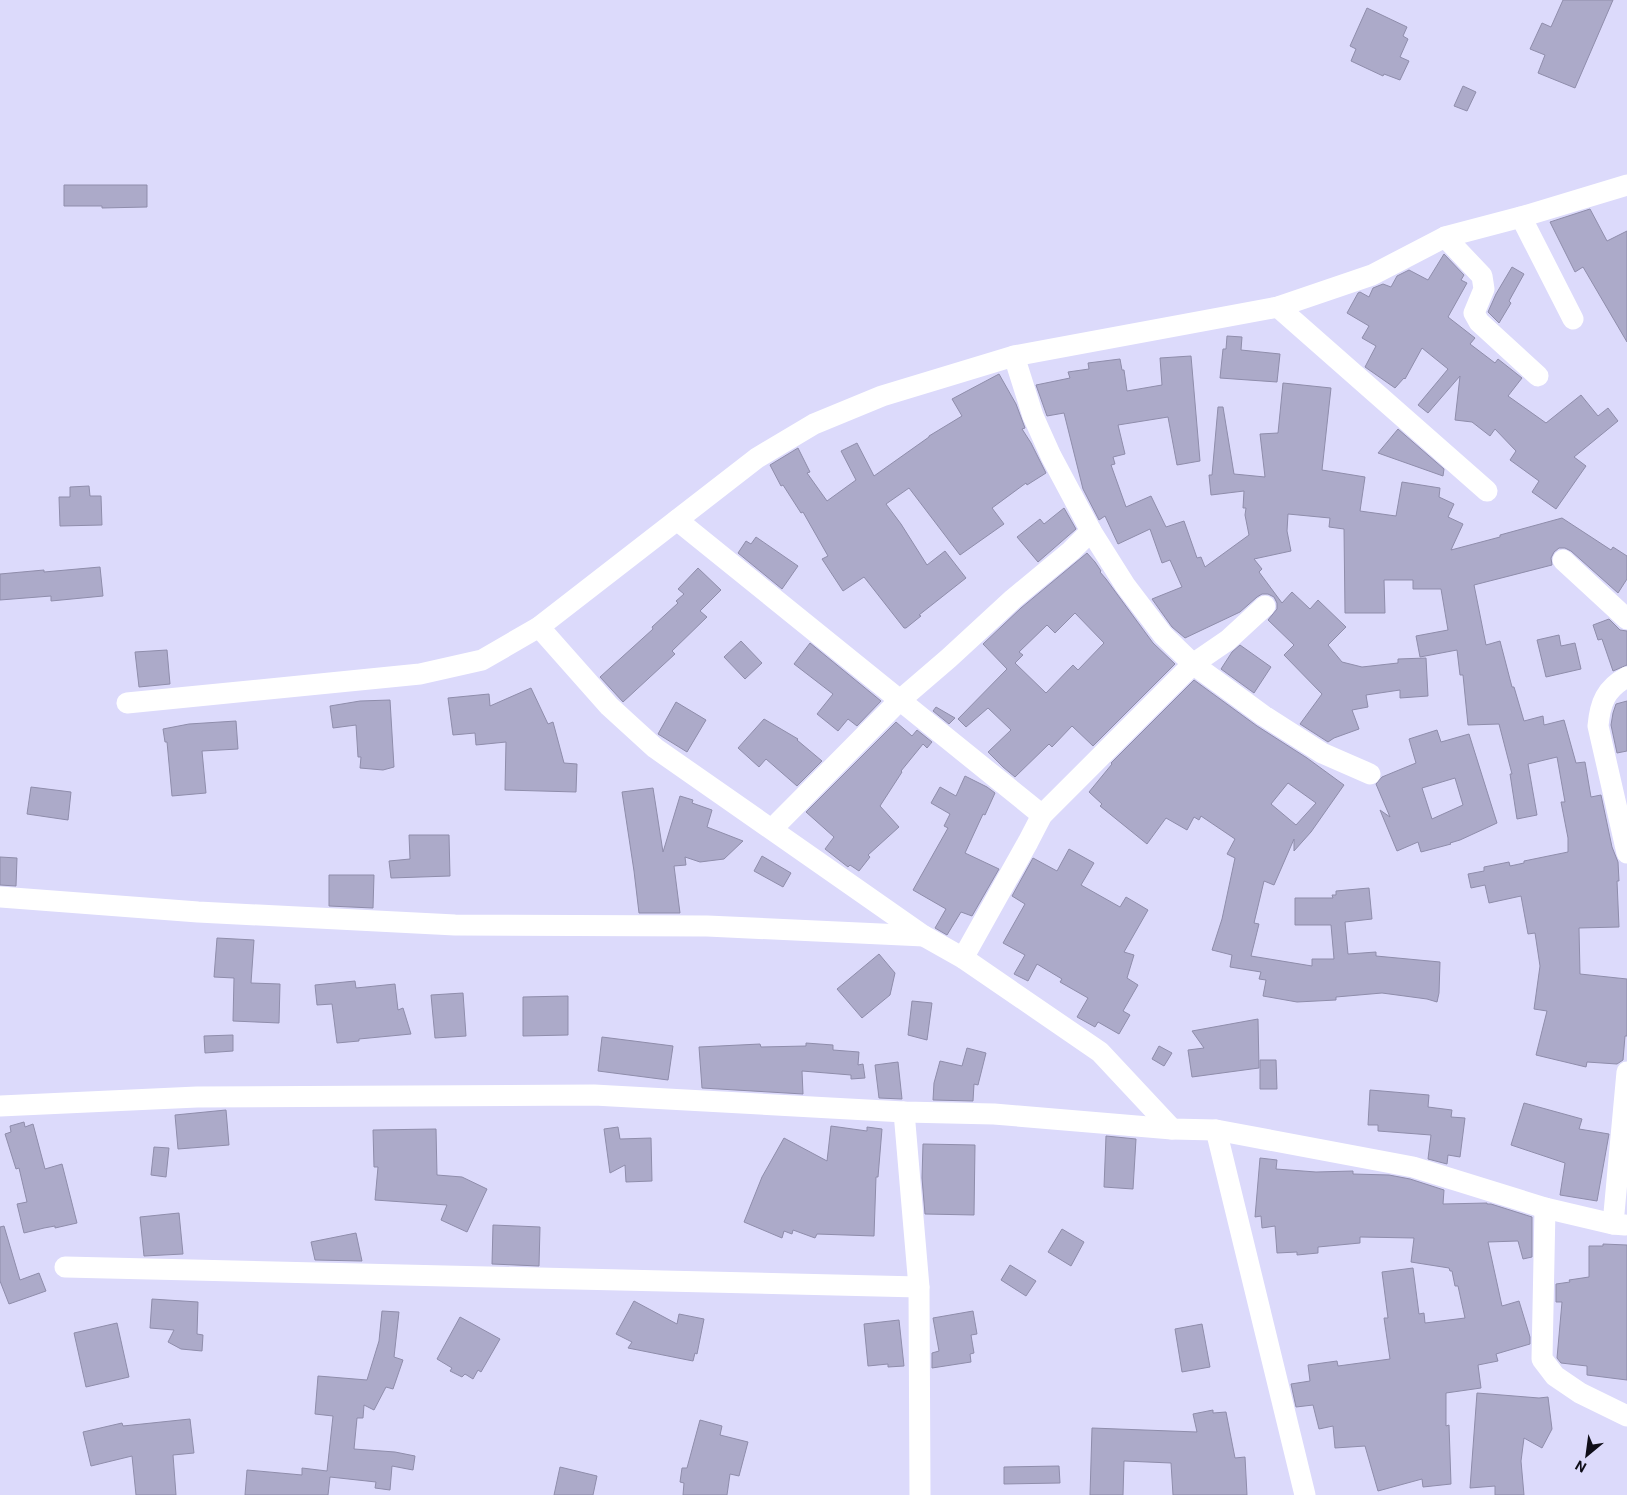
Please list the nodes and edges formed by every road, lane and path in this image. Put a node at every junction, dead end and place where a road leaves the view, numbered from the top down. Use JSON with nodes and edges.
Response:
{"nodes":[{"id":1,"x":1627,"y":185,"type":"edge"},
{"id":2,"x":1521,"y":217,"type":"junction"},
{"id":3,"x":1445,"y":237,"type":"junction"},
{"id":4,"x":1278,"y":307,"type":"junction"},
{"id":5,"x":1573,"y":319,"type":"dead end"},
{"id":6,"x":1014,"y":356,"type":"junction"},
{"id":7,"x":1538,"y":376,"type":"dead end"},
{"id":8,"x":1487,"y":490,"type":"dead end"},
{"id":9,"x":677,"y":520,"type":"junction"},
{"id":10,"x":1091,"y":531,"type":"junction"},
{"id":11,"x":1563,"y":560,"type":"dead end"},
{"id":12,"x":1265,"y":606,"type":"dead end"},
{"id":13,"x":1627,"y":619,"type":"edge"},
{"id":14,"x":539,"y":627,"type":"junction"},
{"id":15,"x":1193,"y":664,"type":"junction"},
{"id":16,"x":1627,"y":677,"type":"edge"},
{"id":17,"x":899,"y":701,"type":"junction"},
{"id":18,"x":127,"y":703,"type":"dead end"},
{"id":19,"x":1370,"y":774,"type":"dead end"},
{"id":20,"x":1042,"y":815,"type":"junction"},
{"id":21,"x":772,"y":829,"type":"junction"},
{"id":22,"x":1627,"y":853,"type":"edge"},
{"id":23,"x":0,"y":897,"type":"edge"},
{"id":24,"x":924,"y":936,"type":"junction"},
{"id":25,"x":963,"y":958,"type":"junction"},
{"id":26,"x":1627,"y":1072,"type":"edge"},
{"id":27,"x":0,"y":1106,"type":"edge"},
{"id":28,"x":904,"y":1112,"type":"junction"},
{"id":29,"x":1172,"y":1129,"type":"junction"},
{"id":30,"x":1216,"y":1130,"type":"junction"},
{"id":31,"x":1545,"y":1208,"type":"junction"},
{"id":32,"x":1620,"y":1225,"type":"edge"},
{"id":33,"x":65,"y":1267,"type":"dead end"},
{"id":34,"x":920,"y":1287,"type":"junction"},
{"id":35,"x":1627,"y":1416,"type":"edge"},
{"id":36,"x":920,"y":1495,"type":"edge"},
{"id":37,"x":1305,"y":1495,"type":"edge"}],
"edges":[{"from":1,"to":2,"type":"street"},
{"from":2,"to":3,"type":"street"},
{"from":2,"to":5,"type":"street"},
{"from":3,"to":4,"type":"street"},
{"from":3,"to":7,"type":"street"},
{"from":4,"to":6,"type":"street"},
{"from":4,"to":8,"type":"street"},
{"from":6,"to":9,"type":"street"},
{"from":6,"to":10,"type":"street"},
{"from":9,"to":14,"type":"street"},
{"from":9,"to":17,"type":"street"},
{"from":10,"to":15,"type":"street"},
{"from":10,"to":17,"type":"street"},
{"from":11,"to":13,"type":"street"},
{"from":12,"to":15,"type":"street"},
{"from":14,"to":18,"type":"street"},
{"from":14,"to":21,"type":"street"},
{"from":15,"to":19,"type":"street"},
{"from":15,"to":20,"type":"street"},
{"from":16,"to":22,"type":"street"},
{"from":17,"to":20,"type":"street"},
{"from":17,"to":21,"type":"street"},
{"from":20,"to":25,"type":"street"},
{"from":21,"to":24,"type":"street"},
{"from":23,"to":24,"type":"street"},
{"from":24,"to":25,"type":"street"},
{"from":25,"to":29,"type":"street"},
{"from":26,"to":32,"type":"street"},
{"from":27,"to":28,"type":"street"},
{"from":28,"to":29,"type":"street"},
{"from":28,"to":34,"type":"street"},
{"from":29,"to":30,"type":"street"},
{"from":30,"to":31,"type":"street"},
{"from":30,"to":37,"type":"street"},
{"from":31,"to":32,"type":"street"},
{"from":31,"to":35,"type":"street"},
{"from":33,"to":34,"type":"street"},
{"from":34,"to":36,"type":"street"}]}
